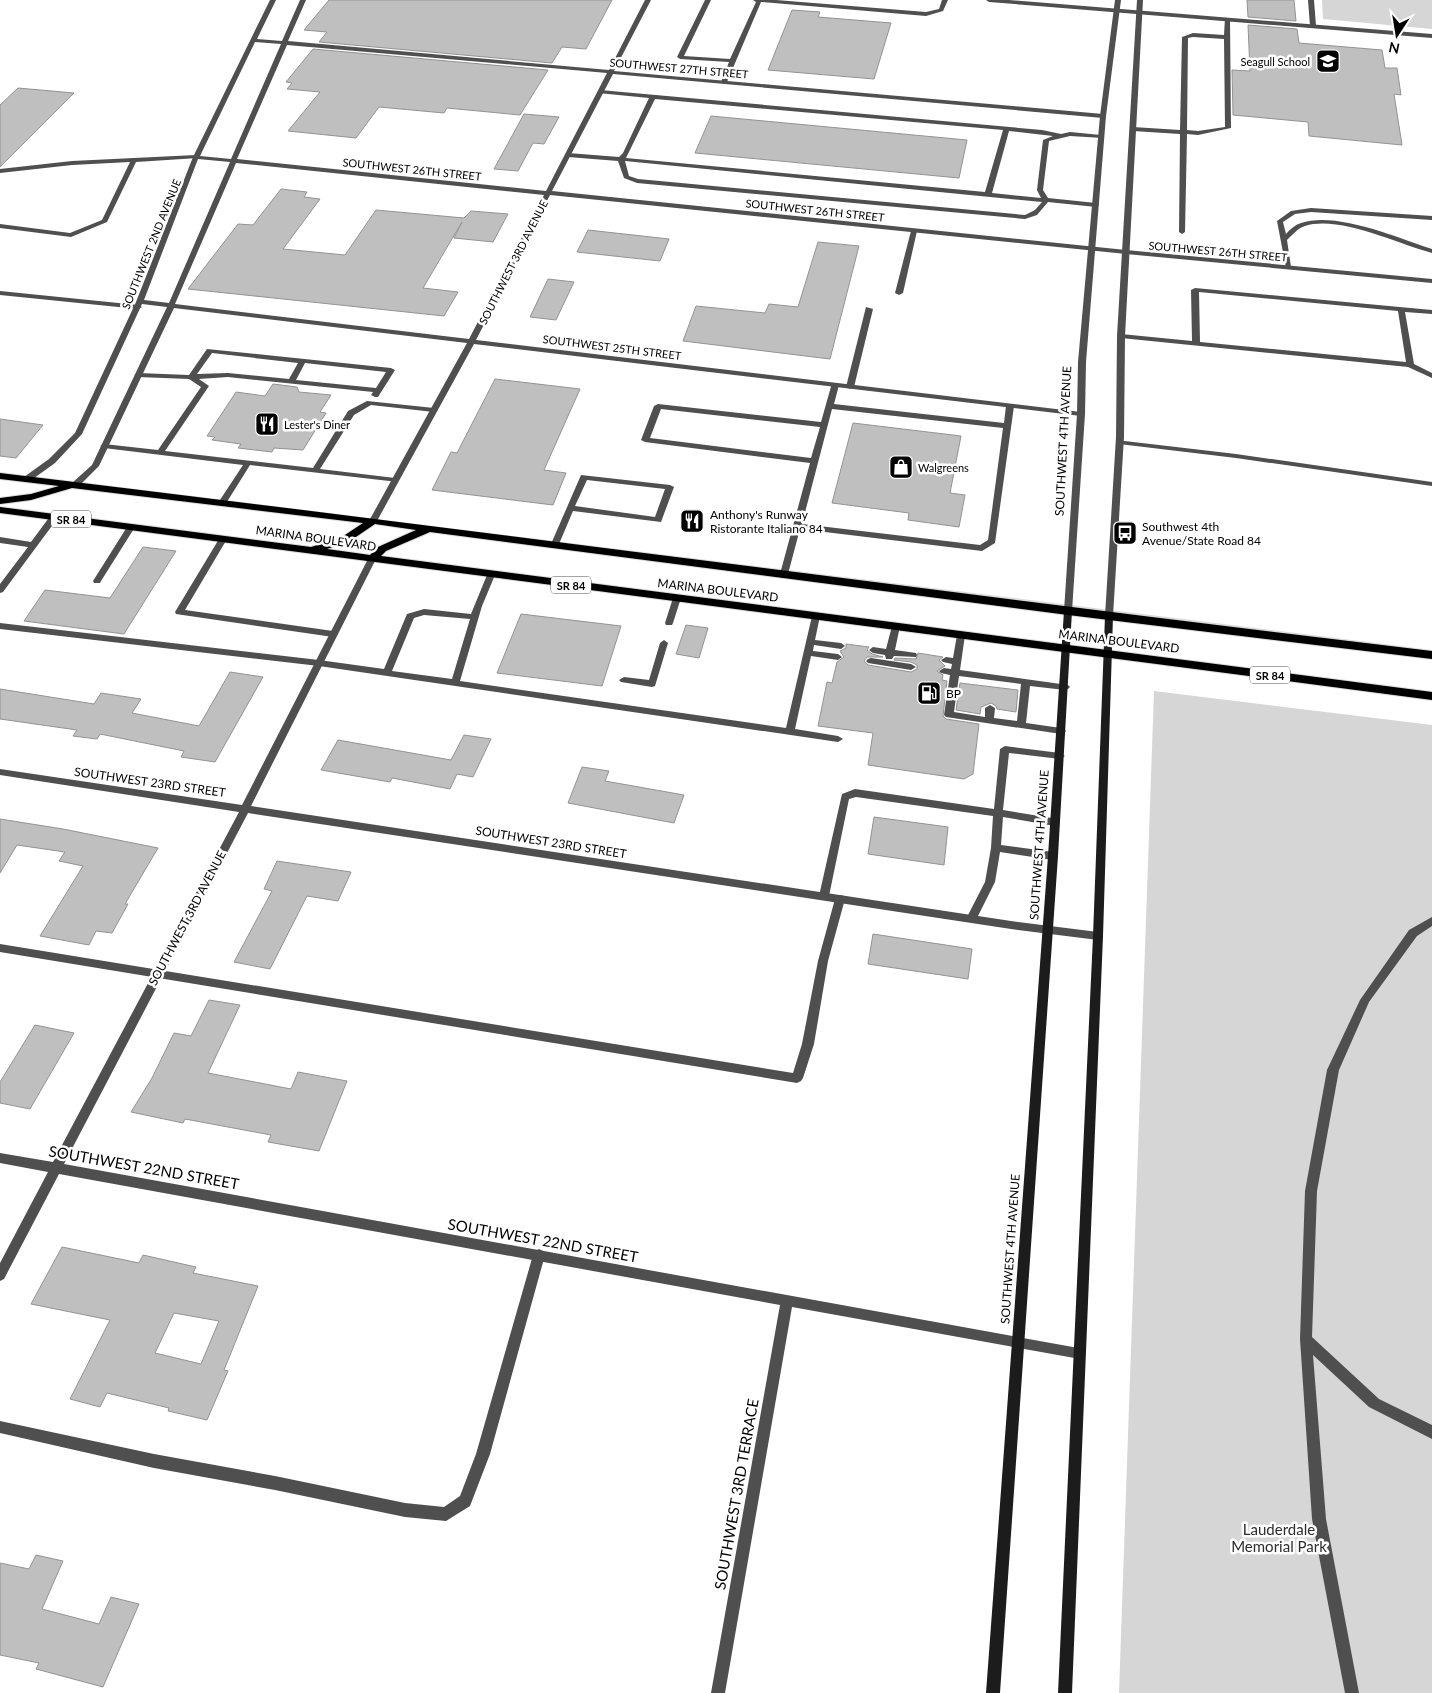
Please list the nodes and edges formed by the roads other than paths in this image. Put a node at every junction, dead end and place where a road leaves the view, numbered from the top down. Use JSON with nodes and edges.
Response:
{"nodes":[{"id":1,"x":273,"y":0,"type":"edge"},
{"id":2,"x":303,"y":0,"type":"edge"},
{"id":3,"x":648,"y":0,"type":"edge"},
{"id":4,"x":708,"y":0,"type":"edge"},
{"id":5,"x":758,"y":0,"type":"edge"},
{"id":6,"x":945,"y":0,"type":"edge"},
{"id":7,"x":989,"y":0,"type":"edge"},
{"id":8,"x":1118,"y":0,"type":"edge"},
{"id":9,"x":1140,"y":0,"type":"edge"},
{"id":10,"x":1311,"y":0,"type":"edge"},
{"id":11,"x":1118,"y":10,"type":"junction"},
{"id":12,"x":1140,"y":12,"type":"junction"},
{"id":13,"x":1227,"y":20,"type":"junction"},
{"id":14,"x":1313,"y":26,"type":"junction"},
{"id":15,"x":1432,"y":36,"type":"edge"},
{"id":16,"x":1227,"y":37,"type":"junction"},
{"id":17,"x":253,"y":40,"type":"junction"},
{"id":18,"x":284,"y":43,"type":"junction"},
{"id":19,"x":732,"y":61,"type":"junction"},
{"id":20,"x":610,"y":72,"type":"junction"},
{"id":21,"x":724,"y":82,"type":"junction"},
{"id":22,"x":600,"y":92,"type":"junction"},
{"id":23,"x":653,"y":97,"type":"junction"},
{"id":24,"x":1103,"y":116,"type":"junction"},
{"id":25,"x":1133,"y":128,"type":"junction"},
{"id":26,"x":1006,"y":129,"type":"junction"},
{"id":27,"x":1185,"y":132,"type":"junction"},
{"id":28,"x":1060,"y":136,"type":"junction"},
{"id":29,"x":1102,"y":137,"type":"junction"},
{"id":30,"x":568,"y":155,"type":"junction"},
{"id":31,"x":196,"y":157,"type":"junction"},
{"id":32,"x":621,"y":159,"type":"junction"},
{"id":33,"x":134,"y":160,"type":"junction"},
{"id":34,"x":233,"y":160,"type":"junction"},
{"id":35,"x":0,"y":171,"type":"edge"},
{"id":36,"x":549,"y":193,"type":"junction"},
{"id":37,"x":988,"y":194,"type":"junction"},
{"id":38,"x":1046,"y":200,"type":"junction"},
{"id":39,"x":1096,"y":205,"type":"junction"},
{"id":40,"x":1432,"y":218,"type":"edge"},
{"id":41,"x":0,"y":226,"type":"edge"},
{"id":42,"x":914,"y":230,"type":"junction"},
{"id":43,"x":1182,"y":232,"type":"dead end"},
{"id":44,"x":1283,"y":240,"type":"junction"},
{"id":45,"x":1092,"y":248,"type":"junction"},
{"id":46,"x":1432,"y":251,"type":"edge"},
{"id":47,"x":1126,"y":252,"type":"junction"},
{"id":48,"x":1288,"y":267,"type":"junction"},
{"id":49,"x":1432,"y":281,"type":"edge"},
{"id":50,"x":0,"y":293,"type":"edge"},
{"id":51,"x":900,"y":293,"type":"dead end"},
{"id":52,"x":139,"y":304,"type":"junction"},
{"id":53,"x":171,"y":306,"type":"junction"},
{"id":54,"x":869,"y":309,"type":"dead end"},
{"id":55,"x":1400,"y":309,"type":"junction"},
{"id":56,"x":1432,"y":312,"type":"edge"},
{"id":57,"x":1121,"y":336,"type":"junction"},
{"id":58,"x":471,"y":342,"type":"junction"},
{"id":59,"x":1196,"y":344,"type":"junction"},
{"id":60,"x":303,"y":361,"type":"junction"},
{"id":61,"x":1410,"y":365,"type":"junction"},
{"id":62,"x":138,"y":375,"type":"junction"},
{"id":63,"x":1432,"y":376,"type":"edge"},
{"id":64,"x":191,"y":378,"type":"junction"},
{"id":65,"x":291,"y":381,"type":"junction"},
{"id":66,"x":834,"y":385,"type":"junction"},
{"id":67,"x":850,"y":387,"type":"junction"},
{"id":68,"x":378,"y":390,"type":"junction"},
{"id":69,"x":370,"y":403,"type":"junction"},
{"id":70,"x":829,"y":406,"type":"junction"},
{"id":71,"x":1010,"y":406,"type":"junction"},
{"id":72,"x":434,"y":410,"type":"junction"},
{"id":73,"x":1082,"y":414,"type":"junction"},
{"id":74,"x":824,"y":425,"type":"junction"},
{"id":75,"x":1007,"y":426,"type":"junction"},
{"id":76,"x":1119,"y":442,"type":"junction"},
{"id":77,"x":104,"y":446,"type":"junction"},
{"id":78,"x":160,"y":453,"type":"junction"},
{"id":79,"x":814,"y":461,"type":"junction"},
{"id":80,"x":248,"y":463,"type":"junction"},
{"id":81,"x":315,"y":471,"type":"junction"},
{"id":82,"x":0,"y":476,"type":"edge"},
{"id":83,"x":27,"y":479,"type":"junction"},
{"id":84,"x":395,"y":480,"type":"junction"},
{"id":85,"x":1432,"y":484,"type":"edge"},
{"id":86,"x":75,"y":485,"type":"junction"},
{"id":87,"x":0,"y":501,"type":"edge"},
{"id":88,"x":222,"y":503,"type":"junction"},
{"id":89,"x":570,"y":508,"type":"junction"},
{"id":90,"x":0,"y":510,"type":"edge"},
{"id":91,"x":54,"y":517,"type":"junction"},
{"id":92,"x":373,"y":521,"type":"junction"},
{"id":93,"x":797,"y":526,"type":"junction"},
{"id":94,"x":132,"y":527,"type":"junction"},
{"id":95,"x":430,"y":528,"type":"junction"},
{"id":96,"x":223,"y":539,"type":"junction"},
{"id":97,"x":0,"y":540,"type":"edge"},
{"id":98,"x":34,"y":544,"type":"junction"},
{"id":99,"x":554,"y":544,"type":"junction"},
{"id":100,"x":311,"y":551,"type":"junction"},
{"id":101,"x":372,"y":559,"type":"junction"},
{"id":102,"x":491,"y":574,"type":"junction"},
{"id":103,"x":784,"y":574,"type":"junction"},
{"id":104,"x":97,"y":581,"type":"dead end"},
{"id":105,"x":0,"y":590,"type":"edge"},
{"id":106,"x":677,"y":598,"type":"junction"},
{"id":107,"x":1068,"y":611,"type":"junction"},
{"id":108,"x":816,"y":616,"type":"junction"},
{"id":109,"x":1108,"y":616,"type":"junction"},
{"id":110,"x":475,"y":617,"type":"junction"},
{"id":111,"x":669,"y":623,"type":"dead end"},
{"id":112,"x":0,"y":626,"type":"edge"},
{"id":113,"x":896,"y":626,"type":"junction"},
{"id":114,"x":333,"y":634,"type":"junction"},
{"id":115,"x":961,"y":635,"type":"junction"},
{"id":116,"x":810,"y":642,"type":"junction"},
{"id":117,"x":664,"y":643,"type":"dead end"},
{"id":118,"x":841,"y":646,"type":"dead end"},
{"id":119,"x":1067,"y":648,"type":"junction"},
{"id":120,"x":873,"y":650,"type":"dead end"},
{"id":121,"x":890,"y":652,"type":"junction"},
{"id":122,"x":808,"y":653,"type":"junction"},
{"id":123,"x":1107,"y":654,"type":"junction"},
{"id":124,"x":1432,"y":654,"type":"edge"},
{"id":125,"x":913,"y":655,"type":"dead end"},
{"id":126,"x":838,"y":657,"type":"dead end"},
{"id":127,"x":946,"y":660,"type":"dead end"},
{"id":128,"x":871,"y":661,"type":"dead end"},
{"id":129,"x":957,"y":661,"type":"junction"},
{"id":130,"x":319,"y":663,"type":"junction"},
{"id":131,"x":888,"y":664,"type":"junction"},
{"id":132,"x":911,"y":667,"type":"dead end"},
{"id":133,"x":944,"y":671,"type":"dead end"},
{"id":134,"x":387,"y":673,"type":"junction"},
{"id":135,"x":955,"y":673,"type":"junction"},
{"id":136,"x":624,"y":680,"type":"dead end"},
{"id":137,"x":1026,"y":682,"type":"junction"},
{"id":138,"x":455,"y":683,"type":"junction"},
{"id":139,"x":1064,"y":687,"type":"junction"},
{"id":140,"x":1432,"y":696,"type":"edge"},
{"id":141,"x":990,"y":708,"type":"dead end"},
{"id":142,"x":989,"y":721,"type":"junction"},
{"id":143,"x":1022,"y":725,"type":"junction"},
{"id":144,"x":1061,"y":731,"type":"junction"},
{"id":145,"x":790,"y":732,"type":"junction"},
{"id":146,"x":838,"y":739,"type":"dead end"},
{"id":147,"x":1060,"y":756,"type":"junction"},
{"id":148,"x":0,"y":772,"type":"edge"},
{"id":149,"x":245,"y":808,"type":"junction"},
{"id":150,"x":998,"y":813,"type":"junction"},
{"id":151,"x":1055,"y":822,"type":"junction"},
{"id":152,"x":996,"y":848,"type":"junction"},
{"id":153,"x":1053,"y":856,"type":"junction"},
{"id":154,"x":824,"y":896,"type":"junction"},
{"id":155,"x":840,"y":899,"type":"junction"},
{"id":156,"x":971,"y":919,"type":"junction"},
{"id":157,"x":1432,"y":921,"type":"edge"},
{"id":158,"x":1048,"y":930,"type":"junction"},
{"id":159,"x":1098,"y":936,"type":"junction"},
{"id":160,"x":0,"y":948,"type":"edge"},
{"id":161,"x":157,"y":973,"type":"junction"},
{"id":162,"x":0,"y":1158,"type":"edge"},
{"id":163,"x":55,"y":1167,"type":"junction"},
{"id":164,"x":539,"y":1255,"type":"junction"},
{"id":165,"x":0,"y":1275,"type":"edge"},
{"id":166,"x":787,"y":1301,"type":"junction"},
{"id":167,"x":1306,"y":1339,"type":"junction"},
{"id":168,"x":1018,"y":1342,"type":"junction"},
{"id":169,"x":1080,"y":1353,"type":"junction"},
{"id":170,"x":0,"y":1427,"type":"edge"},
{"id":171,"x":1432,"y":1432,"type":"edge"},
{"id":172,"x":718,"y":1693,"type":"edge"},
{"id":173,"x":993,"y":1693,"type":"edge"},
{"id":174,"x":1066,"y":1693,"type":"edge"},
{"id":175,"x":1352,"y":1693,"type":"edge"}],
"edges":[{"from":1,"to":17,"type":"street","name":"SOUTHWEST 2ND AVENUE"},
{"from":2,"to":18,"type":"street"},
{"from":3,"to":20,"type":"street","name":"SOUTHWEST 3RD AVENUE"},
{"from":4,"to":19,"type":"street"},
{"from":5,"to":6,"type":"street"},
{"from":5,"to":19,"type":"street"},
{"from":7,"to":11,"type":"street"},
{"from":8,"to":11,"type":"street","name":"SOUTHWEST 4TH AVENUE"},
{"from":9,"to":12,"type":"street"},
{"from":10,"to":14,"type":"street"},
{"from":11,"to":12,"type":"street"},
{"from":11,"to":24,"type":"street","name":"SOUTHWEST 4TH AVENUE"},
{"from":12,"to":13,"type":"street"},
{"from":12,"to":25,"type":"street"},
{"from":13,"to":14,"type":"street"},
{"from":13,"to":16,"type":"street"},
{"from":14,"to":15,"type":"street"},
{"from":16,"to":27,"type":"street"},
{"from":16,"to":27,"type":"street"},
{"from":17,"to":18,"type":"street","name":"SOUTHWEST 27TH STREET"},
{"from":17,"to":31,"type":"street","name":"SOUTHWEST 2ND AVENUE"},
{"from":18,"to":20,"type":"street","name":"SOUTHWEST 27TH STREET"},
{"from":18,"to":34,"type":"street"},
{"from":19,"to":21,"type":"street"},
{"from":20,"to":21,"type":"street","name":"SOUTHWEST 27TH STREET"},
{"from":20,"to":22,"type":"street","name":"SOUTHWEST 3RD AVENUE"},
{"from":21,"to":24,"type":"street","name":"SOUTHWEST 27TH STREET"},
{"from":22,"to":23,"type":"street"},
{"from":22,"to":30,"type":"street","name":"SOUTHWEST 3RD AVENUE"},
{"from":23,"to":26,"type":"street"},
{"from":23,"to":32,"type":"street"},
{"from":24,"to":29,"type":"street","name":"SOUTHWEST 4TH AVENUE"},
{"from":25,"to":27,"type":"street"},
{"from":25,"to":47,"type":"street"},
{"from":26,"to":28,"type":"street"},
{"from":26,"to":37,"type":"street"},
{"from":27,"to":43,"type":"street"},
{"from":28,"to":29,"type":"street"},
{"from":28,"to":38,"type":"street"},
{"from":29,"to":39,"type":"street","name":"SOUTHWEST 4TH AVENUE"},
{"from":30,"to":32,"type":"street"},
{"from":30,"to":36,"type":"street","name":"SOUTHWEST 3RD AVENUE"},
{"from":31,"to":33,"type":"street","name":"SOUTHWEST 26TH STREET"},
{"from":31,"to":34,"type":"street","name":"SOUTHWEST 26TH STREET"},
{"from":31,"to":52,"type":"street","name":"SOUTHWEST 2ND AVENUE"},
{"from":32,"to":37,"type":"street"},
{"from":32,"to":38,"type":"street"},
{"from":33,"to":35,"type":"street","name":"SOUTHWEST 26TH STREET"},
{"from":33,"to":41,"type":"street"},
{"from":34,"to":36,"type":"street","name":"SOUTHWEST 26TH STREET"},
{"from":34,"to":53,"type":"street"},
{"from":36,"to":42,"type":"street","name":"SOUTHWEST 26TH STREET"},
{"from":36,"to":58,"type":"street","name":"SOUTHWEST 3RD AVENUE"},
{"from":37,"to":38,"type":"street"},
{"from":38,"to":39,"type":"street"},
{"from":39,"to":45,"type":"street","name":"SOUTHWEST 4TH AVENUE"},
{"from":40,"to":44,"type":"street"},
{"from":42,"to":45,"type":"street","name":"SOUTHWEST 26TH STREET"},
{"from":42,"to":51,"type":"street"},
{"from":44,"to":46,"type":"street"},
{"from":44,"to":48,"type":"street"},
{"from":45,"to":47,"type":"street","name":"SOUTHWEST 26TH STREET"},
{"from":45,"to":73,"type":"street","name":"SOUTHWEST 4TH AVENUE"},
{"from":47,"to":48,"type":"street","name":"SOUTHWEST 26TH STREET"},
{"from":47,"to":57,"type":"street"},
{"from":48,"to":49,"type":"street","name":"SOUTHWEST 26TH STREET"},
{"from":50,"to":52,"type":"street","name":"SOUTHWEST 25TH STREET"},
{"from":52,"to":53,"type":"street","name":"SOUTHWEST 25TH STREET"},
{"from":52,"to":83,"type":"street","name":"SOUTHWEST 2ND AVENUE"},
{"from":53,"to":58,"type":"street","name":"SOUTHWEST 25TH STREET"},
{"from":53,"to":62,"type":"street"},
{"from":54,"to":67,"type":"street"},
{"from":55,"to":56,"type":"street"},
{"from":55,"to":59,"type":"street"},
{"from":55,"to":61,"type":"street"},
{"from":57,"to":59,"type":"street"},
{"from":57,"to":76,"type":"street"},
{"from":58,"to":66,"type":"street","name":"SOUTHWEST 25TH STREET"},
{"from":58,"to":72,"type":"street","name":"SOUTHWEST 3RD AVENUE"},
{"from":59,"to":61,"type":"street"},
{"from":60,"to":64,"type":"street"},
{"from":60,"to":65,"type":"street"},
{"from":60,"to":68,"type":"street"},
{"from":61,"to":63,"type":"street"},
{"from":62,"to":64,"type":"street"},
{"from":62,"to":77,"type":"street"},
{"from":64,"to":65,"type":"street"},
{"from":64,"to":78,"type":"street"},
{"from":65,"to":68,"type":"street"},
{"from":66,"to":67,"type":"street","name":"SOUTHWEST 25TH STREET"},
{"from":66,"to":70,"type":"street"},
{"from":67,"to":71,"type":"street","name":"SOUTHWEST 25TH STREET"},
{"from":68,"to":69,"type":"street"},
{"from":69,"to":72,"type":"street"},
{"from":69,"to":81,"type":"street"},
{"from":70,"to":74,"type":"street"},
{"from":70,"to":75,"type":"street"},
{"from":71,"to":73,"type":"street","name":"SOUTHWEST 25TH STREET"},
{"from":71,"to":75,"type":"street"},
{"from":72,"to":84,"type":"street","name":"SOUTHWEST 3RD AVENUE"},
{"from":73,"to":107,"type":"street","name":"SOUTHWEST 4TH AVENUE"},
{"from":74,"to":79,"type":"street"},
{"from":74,"to":79,"type":"street"},
{"from":75,"to":93,"type":"street"},
{"from":76,"to":85,"type":"street"},
{"from":76,"to":109,"type":"street"},
{"from":77,"to":78,"type":"street"},
{"from":77,"to":86,"type":"street"},
{"from":78,"to":80,"type":"street"},
{"from":79,"to":93,"type":"street"},
{"from":80,"to":81,"type":"street"},
{"from":80,"to":88,"type":"street"},
{"from":81,"to":84,"type":"street"},
{"from":82,"to":83,"type":"main road","name":"MARINA BOULEVARD"},
{"from":83,"to":86,"type":"main road","name":"MARINA BOULEVARD"},
{"from":84,"to":92,"type":"street","name":"SOUTHWEST 3RD AVENUE"},
{"from":86,"to":87,"type":"main road"},
{"from":86,"to":88,"type":"main road","name":"MARINA BOULEVARD"},
{"from":88,"to":92,"type":"main road","name":"MARINA BOULEVARD"},
{"from":89,"to":89,"type":"street"},
{"from":89,"to":99,"type":"street"},
{"from":90,"to":91,"type":"main road","name":"MARINA BOULEVARD","number":"SR 84"},
{"from":91,"to":94,"type":"main road","name":"MARINA BOULEVARD","number":"SR 84"},
{"from":91,"to":98,"type":"street"},
{"from":92,"to":95,"type":"main road","name":"MARINA BOULEVARD"},
{"from":92,"to":100,"type":"main road"},
{"from":93,"to":103,"type":"street"},
{"from":94,"to":96,"type":"main road","name":"MARINA BOULEVARD","number":"SR 84"},
{"from":94,"to":104,"type":"street"},
{"from":95,"to":99,"type":"main road","name":"MARINA BOULEVARD"},
{"from":95,"to":101,"type":"main road"},
{"from":96,"to":100,"type":"main road","name":"MARINA BOULEVARD","number":"SR 84"},
{"from":96,"to":114,"type":"street"},
{"from":97,"to":98,"type":"street"},
{"from":98,"to":105,"type":"street"},
{"from":99,"to":103,"type":"main road","name":"MARINA BOULEVARD"},
{"from":100,"to":101,"type":"main road","name":"MARINA BOULEVARD","number":"SR 84"},
{"from":101,"to":102,"type":"main road","name":"MARINA BOULEVARD","number":"SR 84"},
{"from":101,"to":114,"type":"street","name":"SOUTHWEST 3RD AVENUE"},
{"from":102,"to":106,"type":"main road","name":"MARINA BOULEVARD","number":"SR 84"},
{"from":102,"to":110,"type":"street"},
{"from":103,"to":107,"type":"main road","name":"MARINA BOULEVARD"},
{"from":106,"to":108,"type":"main road","name":"MARINA BOULEVARD","number":"SR 84"},
{"from":106,"to":111,"type":"street"},
{"from":107,"to":109,"type":"main road","name":"MARINA BOULEVARD"},
{"from":107,"to":119,"type":"main road","name":"SOUTHWEST 4TH AVENUE"},
{"from":108,"to":113,"type":"main road","name":"MARINA BOULEVARD","number":"SR 84"},
{"from":108,"to":116,"type":"street"},
{"from":109,"to":123,"type":"main road"},
{"from":109,"to":124,"type":"main road","name":"MARINA BOULEVARD"},
{"from":110,"to":134,"type":"street"},
{"from":110,"to":138,"type":"street"},
{"from":112,"to":130,"type":"street"},
{"from":113,"to":115,"type":"main road","name":"MARINA BOULEVARD","number":"SR 84"},
{"from":113,"to":121,"type":"street"},
{"from":114,"to":130,"type":"street","name":"SOUTHWEST 3RD AVENUE"},
{"from":115,"to":119,"type":"main road","name":"MARINA BOULEVARD","number":"SR 84"},
{"from":115,"to":129,"type":"street"},
{"from":116,"to":118,"type":"street"},
{"from":116,"to":122,"type":"street"},
{"from":117,"to":136,"type":"street"},
{"from":119,"to":123,"type":"main road","name":"MARINA BOULEVARD","number":"SR 84"},
{"from":119,"to":139,"type":"main road","name":"SOUTHWEST 4TH AVENUE"},
{"from":120,"to":121,"type":"street"},
{"from":121,"to":125,"type":"street"},
{"from":121,"to":131,"type":"street"},
{"from":122,"to":126,"type":"street"},
{"from":122,"to":145,"type":"street"},
{"from":123,"to":140,"type":"main road","name":"MARINA BOULEVARD","number":"SR 84"},
{"from":123,"to":159,"type":"main road"},
{"from":127,"to":129,"type":"street"},
{"from":128,"to":131,"type":"street"},
{"from":129,"to":135,"type":"street"},
{"from":130,"to":134,"type":"street"},
{"from":130,"to":149,"type":"street","name":"SOUTHWEST 3RD AVENUE"},
{"from":131,"to":132,"type":"street"},
{"from":133,"to":135,"type":"street"},
{"from":134,"to":138,"type":"street"},
{"from":135,"to":137,"type":"street"},
{"from":135,"to":142,"type":"street"},
{"from":137,"to":139,"type":"street"},
{"from":137,"to":143,"type":"street"},
{"from":138,"to":145,"type":"street"},
{"from":139,"to":144,"type":"main road","name":"SOUTHWEST 4TH AVENUE"},
{"from":141,"to":142,"type":"street"},
{"from":142,"to":143,"type":"street"},
{"from":143,"to":144,"type":"street"},
{"from":144,"to":147,"type":"main road","name":"SOUTHWEST 4TH AVENUE"},
{"from":145,"to":146,"type":"street"},
{"from":147,"to":150,"type":"street"},
{"from":147,"to":151,"type":"main road","name":"SOUTHWEST 4TH AVENUE"},
{"from":148,"to":149,"type":"street","name":"SOUTHWEST 23RD STREET"},
{"from":149,"to":154,"type":"street","name":"SOUTHWEST 23RD STREET"},
{"from":149,"to":161,"type":"street","name":"SOUTHWEST 3RD AVENUE"},
{"from":150,"to":151,"type":"street"},
{"from":150,"to":152,"type":"street"},
{"from":150,"to":154,"type":"street"},
{"from":151,"to":153,"type":"main road","name":"SOUTHWEST 4TH AVENUE"},
{"from":152,"to":153,"type":"street"},
{"from":152,"to":156,"type":"street"},
{"from":153,"to":158,"type":"main road","name":"SOUTHWEST 4TH AVENUE"},
{"from":154,"to":155,"type":"street","name":"SOUTHWEST 23RD STREET"},
{"from":155,"to":156,"type":"street","name":"SOUTHWEST 23RD STREET"},
{"from":155,"to":161,"type":"street"},
{"from":156,"to":158,"type":"street","name":"SOUTHWEST 23RD STREET"},
{"from":157,"to":167,"type":"street"},
{"from":158,"to":159,"type":"street","name":"SOUTHWEST 23RD STREET"},
{"from":158,"to":168,"type":"main road","name":"SOUTHWEST 4TH AVENUE"},
{"from":159,"to":169,"type":"main road"},
{"from":160,"to":161,"type":"street"},
{"from":161,"to":163,"type":"street","name":"SOUTHWEST 3RD AVENUE"},
{"from":162,"to":163,"type":"street","name":"SOUTHWEST 22ND STREET"},
{"from":163,"to":164,"type":"street","name":"SOUTHWEST 22ND STREET"},
{"from":163,"to":165,"type":"street","name":"SOUTHWEST 3RD AVENUE"},
{"from":164,"to":166,"type":"street","name":"SOUTHWEST 22ND STREET"},
{"from":164,"to":170,"type":"street"},
{"from":166,"to":168,"type":"street","name":"SOUTHWEST 22ND STREET"},
{"from":166,"to":172,"type":"street","name":"SOUTHWEST 3RD TERRACE"},
{"from":167,"to":171,"type":"street"},
{"from":167,"to":175,"type":"street"},
{"from":168,"to":169,"type":"street","name":"SOUTHWEST 22ND STREET"},
{"from":168,"to":173,"type":"main road","name":"SOUTHWEST 4TH AVENUE"},
{"from":169,"to":174,"type":"main road"}]}
